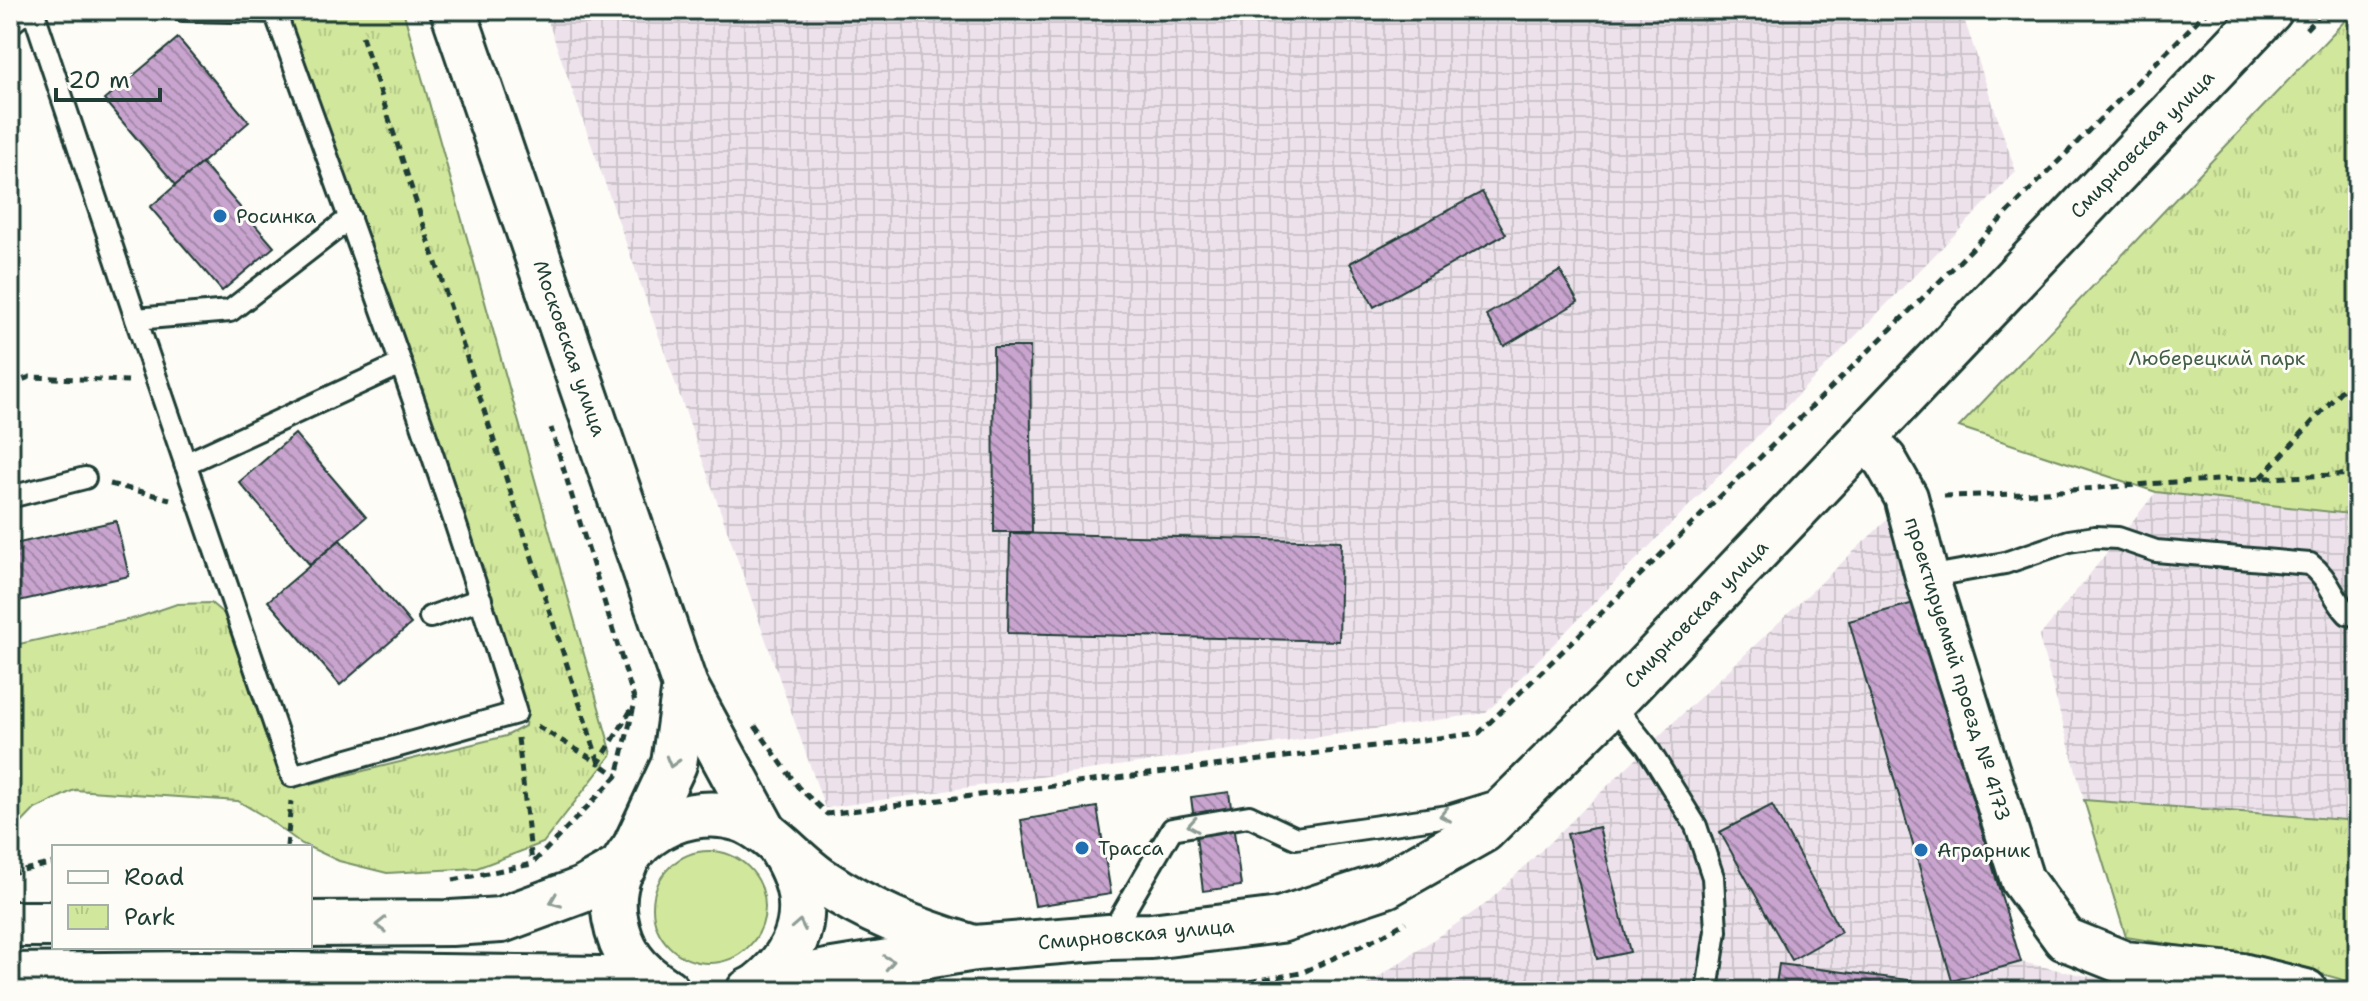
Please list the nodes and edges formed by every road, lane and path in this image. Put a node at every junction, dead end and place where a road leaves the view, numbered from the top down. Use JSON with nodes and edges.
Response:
{"nodes":[{"id":1,"x":30,"y":10,"type":"edge"},
{"id":2,"x":183,"y":10,"type":"edge"},
{"id":3,"x":453,"y":10,"type":"edge"},
{"id":4,"x":2208,"y":10,"type":"edge"},
{"id":5,"x":2270,"y":10,"type":"edge"},
{"id":6,"x":278,"y":11,"type":"edge"},
{"id":7,"x":10,"y":24,"type":"edge"},
{"id":8,"x":362,"y":36,"type":"dead end"},
{"id":9,"x":350,"y":218,"type":"junction"},
{"id":10,"x":136,"y":319,"type":"junction"},
{"id":11,"x":401,"y":364,"type":"junction"},
{"id":12,"x":2358,"y":372,"type":"edge"},
{"id":13,"x":157,"y":382,"type":"junction"},
{"id":14,"x":10,"y":384,"type":"edge"},
{"id":15,"x":1864,"y":438,"type":"junction"},
{"id":16,"x":185,"y":464,"type":"junction"},
{"id":17,"x":2358,"y":474,"type":"edge"},
{"id":18,"x":85,"y":478,"type":"joint"},
{"id":19,"x":2261,"y":478,"type":"junction"},
{"id":20,"x":10,"y":497,"type":"edge"},
{"id":21,"x":1906,"y":497,"type":"junction"},
{"id":22,"x":200,"y":506,"type":"junction"},
{"id":23,"x":1927,"y":577,"type":"junction"},
{"id":24,"x":481,"y":599,"type":"junction"},
{"id":25,"x":2358,"y":615,"type":"edge"},
{"id":26,"x":430,"y":617,"type":"dead end"},
{"id":27,"x":685,"y":686,"type":"junction"},
{"id":28,"x":1612,"y":703,"type":"junction"},
{"id":29,"x":516,"y":713,"type":"junction"},
{"id":30,"x":753,"y":724,"type":"dead end"},
{"id":31,"x":599,"y":763,"type":"junction"},
{"id":32,"x":292,"y":776,"type":"junction"},
{"id":33,"x":617,"y":776,"type":"junction"},
{"id":34,"x":1520,"y":794,"type":"junction"},
{"id":35,"x":773,"y":840,"type":"junction"},
{"id":36,"x":287,"y":845,"type":"edge"},
{"id":37,"x":630,"y":856,"type":"junction"},
{"id":38,"x":52,"y":863,"type":"edge"},
{"id":39,"x":532,"y":864,"type":"junction"},
{"id":40,"x":10,"y":873,"type":"edge"},
{"id":41,"x":445,"y":882,"type":"dead end"},
{"id":42,"x":10,"y":924,"type":"edge"},
{"id":43,"x":52,"y":924,"type":"edge"},
{"id":44,"x":312,"y":924,"type":"edge"},
{"id":45,"x":1109,"y":937,"type":"junction"},
{"id":46,"x":975,"y":948,"type":"junction"},
{"id":47,"x":10,"y":976,"type":"edge"},
{"id":48,"x":753,"y":989,"type":"edge"},
{"id":49,"x":666,"y":991,"type":"edge"},
{"id":50,"x":1707,"y":991,"type":"edge"},
{"id":51,"x":2306,"y":991,"type":"edge"}],
"edges":[{"from":1,"to":7,"type":"lane"},
{"from":1,"to":10,"type":"lane"},
{"from":2,"to":6,"type":"lane"},
{"from":3,"to":27,"type":"main road","name":"Московская улица"},
{"from":4,"to":30,"type":"path"},
{"from":5,"to":15,"type":"main road","name":"Смирновская улица"},
{"from":6,"to":9,"type":"lane"},
{"from":8,"to":31,"type":"path"},
{"from":9,"to":10,"type":"lane"},
{"from":9,"to":11,"type":"lane"},
{"from":10,"to":13,"type":"lane"},
{"from":11,"to":16,"type":"lane"},
{"from":11,"to":24,"type":"lane"},
{"from":12,"to":19,"type":"path"},
{"from":13,"to":14,"type":"path"},
{"from":13,"to":16,"type":"lane"},
{"from":15,"to":21,"type":"street","name":"проектируемый проезд № 4173"},
{"from":15,"to":28,"type":"main road","name":"Смирновская улица"},
{"from":16,"to":22,"type":"lane"},
{"from":17,"to":19,"type":"path"},
{"from":18,"to":20,"type":"lane"},
{"from":18,"to":22,"type":"path"},
{"from":19,"to":21,"type":"path"},
{"from":21,"to":23,"type":"street","name":"проектируемый проезд № 4173"},
{"from":22,"to":32,"type":"lane"},
{"from":23,"to":25,"type":"lane"},
{"from":23,"to":51,"type":"street","name":"проектируемый проезд № 4173"},
{"from":24,"to":26,"type":"lane"},
{"from":24,"to":29,"type":"lane"},
{"from":27,"to":35,"type":"main road","name":"Московская улица"},
{"from":27,"to":37,"type":"main road","name":"Московская улица","one_way":true},
{"from":28,"to":34,"type":"main road","name":"Смирновская улица"},
{"from":28,"to":50,"type":"lane"},
{"from":29,"to":31,"type":"path"},
{"from":29,"to":32,"type":"lane"},
{"from":29,"to":39,"type":"path"},
{"from":31,"to":33,"type":"path"},
{"from":31,"to":33,"type":"path"},
{"from":32,"to":36,"type":"path"},
{"from":33,"to":39,"type":"path"},
{"from":34,"to":45,"type":"main road","name":"Смирновская улица"},
{"from":34,"to":45,"type":"lane","one_way":true},
{"from":35,"to":37,"type":"main road","name":"Смирновская улица"},
{"from":35,"to":46,"type":"main road","name":"Смирновская улица"},
{"from":48,"to":35,"type":"main road","name":"Смирновская улица","one_way":true},
{"from":37,"to":44,"type":"main road","name":"Смирновская улица","one_way":true},
{"from":37,"to":49,"type":"main road"},
{"from":38,"to":40,"type":"path"},
{"from":39,"to":41,"type":"path"},
{"from":42,"to":43,"type":"main road"},
{"from":45,"to":46,"type":"main road","name":"Смирновская улица"},
{"from":48,"to":46,"type":"main road","name":"Смирновская улица","one_way":true},
{"from":47,"to":49,"type":"main road"}]}
